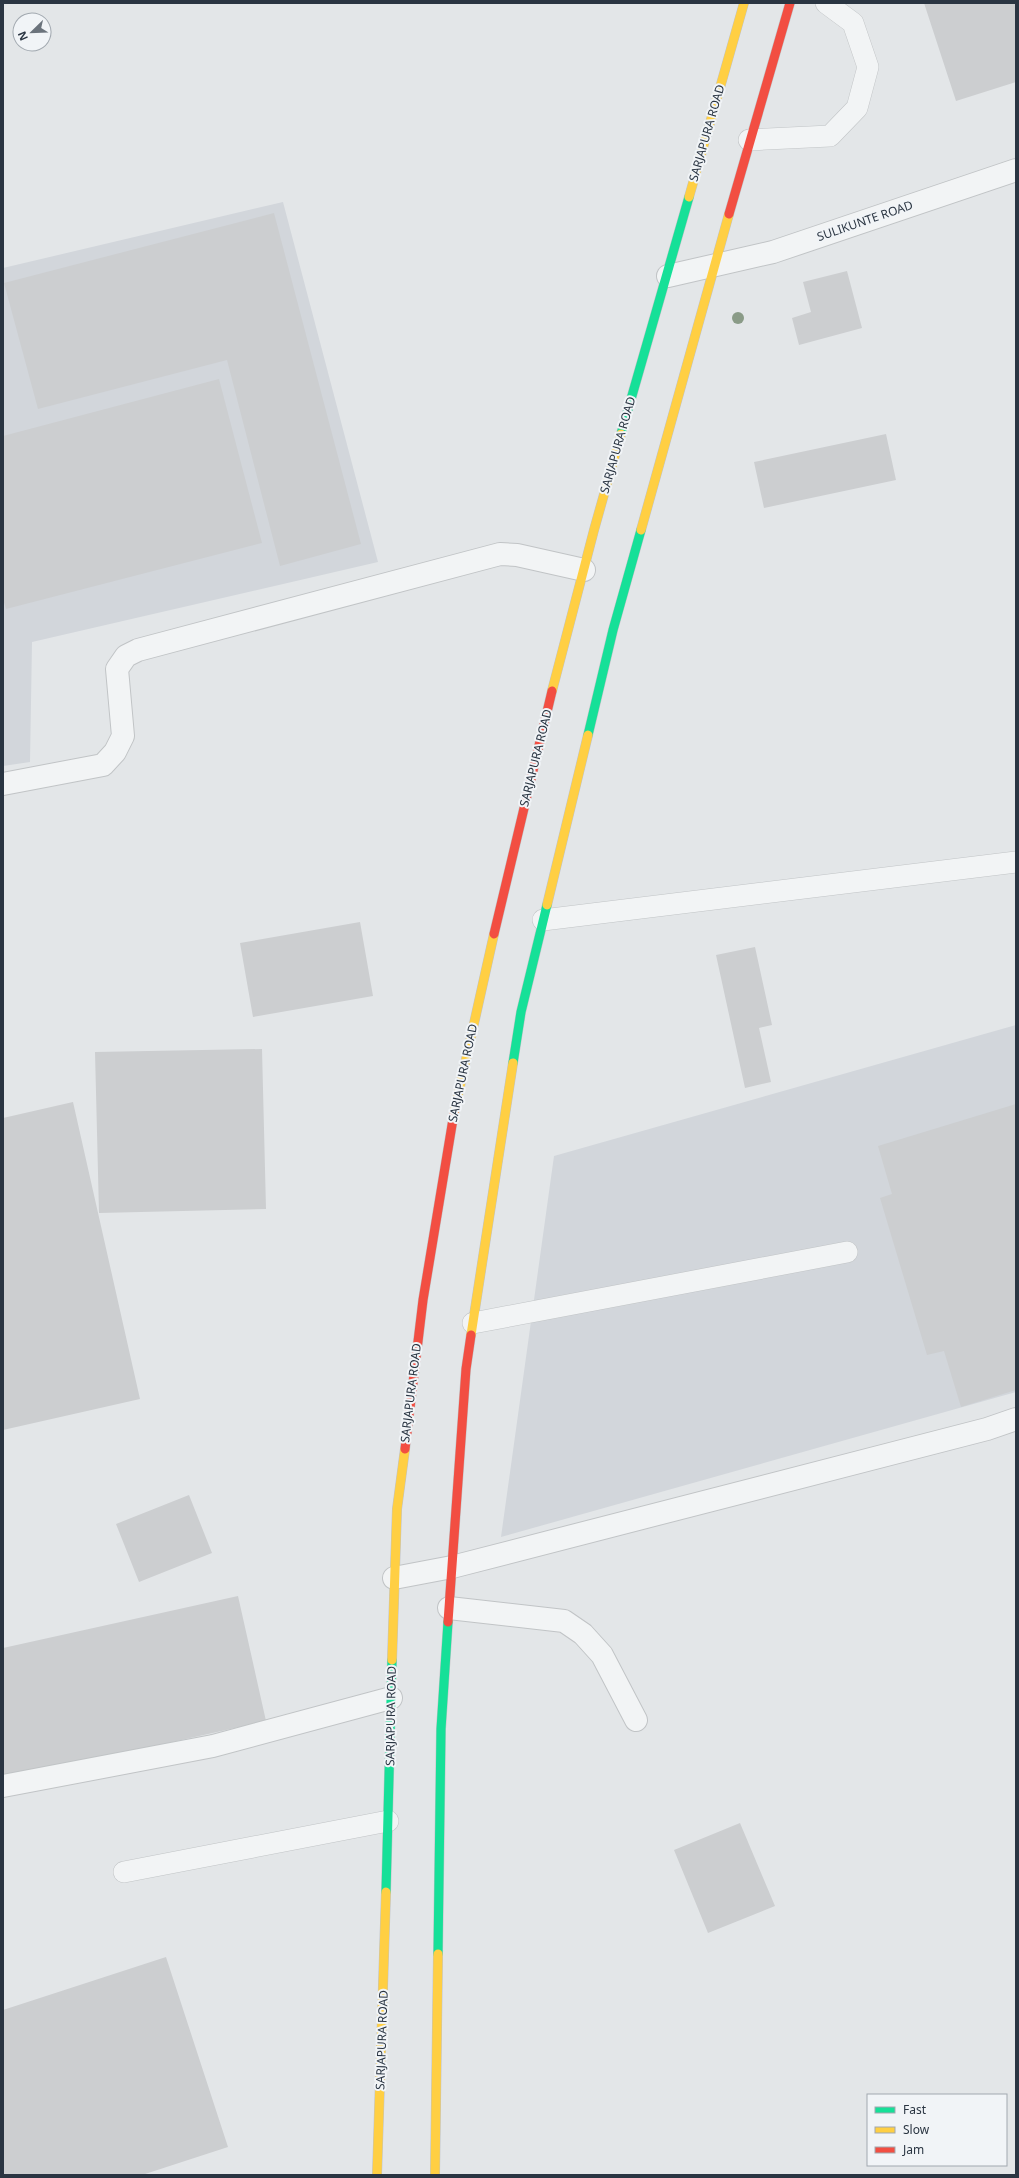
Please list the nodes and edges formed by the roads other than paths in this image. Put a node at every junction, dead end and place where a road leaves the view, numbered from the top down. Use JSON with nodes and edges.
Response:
{"nodes":[{"id":1,"x":744,"y":3,"type":"edge"},
{"id":2,"x":790,"y":3,"type":"edge"},
{"id":3,"x":826,"y":3,"type":"edge"},
{"id":4,"x":749,"y":140,"type":"junction"},
{"id":5,"x":1016,"y":170,"type":"edge"},
{"id":6,"x":713,"y":267,"type":"junction"},
{"id":7,"x":668,"y":276,"type":"junction"},
{"id":8,"x":584,"y":570,"type":"junction"},
{"id":9,"x":3,"y":784,"type":"edge"},
{"id":10,"x":1016,"y":862,"type":"edge"},
{"id":11,"x":542,"y":920,"type":"junction"},
{"id":12,"x":847,"y":1252,"type":"dead end"},
{"id":13,"x":473,"y":1323,"type":"junction"},
{"id":14,"x":1016,"y":1419,"type":"edge"},
{"id":15,"x":452,"y":1567,"type":"junction"},
{"id":16,"x":394,"y":1578,"type":"junction"},
{"id":17,"x":449,"y":1608,"type":"junction"},
{"id":18,"x":391,"y":1698,"type":"junction"},
{"id":19,"x":636,"y":1720,"type":"dead end"},
{"id":20,"x":3,"y":1786,"type":"edge"},
{"id":21,"x":388,"y":1821,"type":"junction"},
{"id":22,"x":124,"y":1872,"type":"dead end"},
{"id":23,"x":377,"y":2175,"type":"edge"},
{"id":24,"x":434,"y":2175,"type":"edge"}],
"edges":[{"from":1,"to":7,"type":"main road","name":"SARJAPURA ROAD"},
{"from":2,"to":4,"type":"main road"},
{"from":3,"to":4,"type":"lane"},
{"from":4,"to":6,"type":"main road"},
{"from":5,"to":6,"type":"street","name":"SULIKUNTE ROAD"},
{"from":6,"to":7,"type":"street","name":"SULIKUNTE ROAD"},
{"from":6,"to":11,"type":"main road"},
{"from":7,"to":8,"type":"main road","name":"SARJAPURA ROAD"},
{"from":8,"to":9,"type":"street"},
{"from":8,"to":16,"type":"main road","name":"SARJAPURA ROAD"},
{"from":10,"to":11,"type":"lane"},
{"from":11,"to":13,"type":"main road"},
{"from":12,"to":13,"type":"lane"},
{"from":13,"to":15,"type":"main road"},
{"from":14,"to":15,"type":"street"},
{"from":15,"to":16,"type":"street"},
{"from":15,"to":17,"type":"main road"},
{"from":16,"to":18,"type":"main road","name":"SARJAPURA ROAD"},
{"from":17,"to":19,"type":"street"},
{"from":17,"to":24,"type":"main road"},
{"from":18,"to":20,"type":"street"},
{"from":18,"to":21,"type":"main road","name":"SARJAPURA ROAD"},
{"from":21,"to":22,"type":"lane"},
{"from":21,"to":23,"type":"main road","name":"SARJAPURA ROAD"}]}
